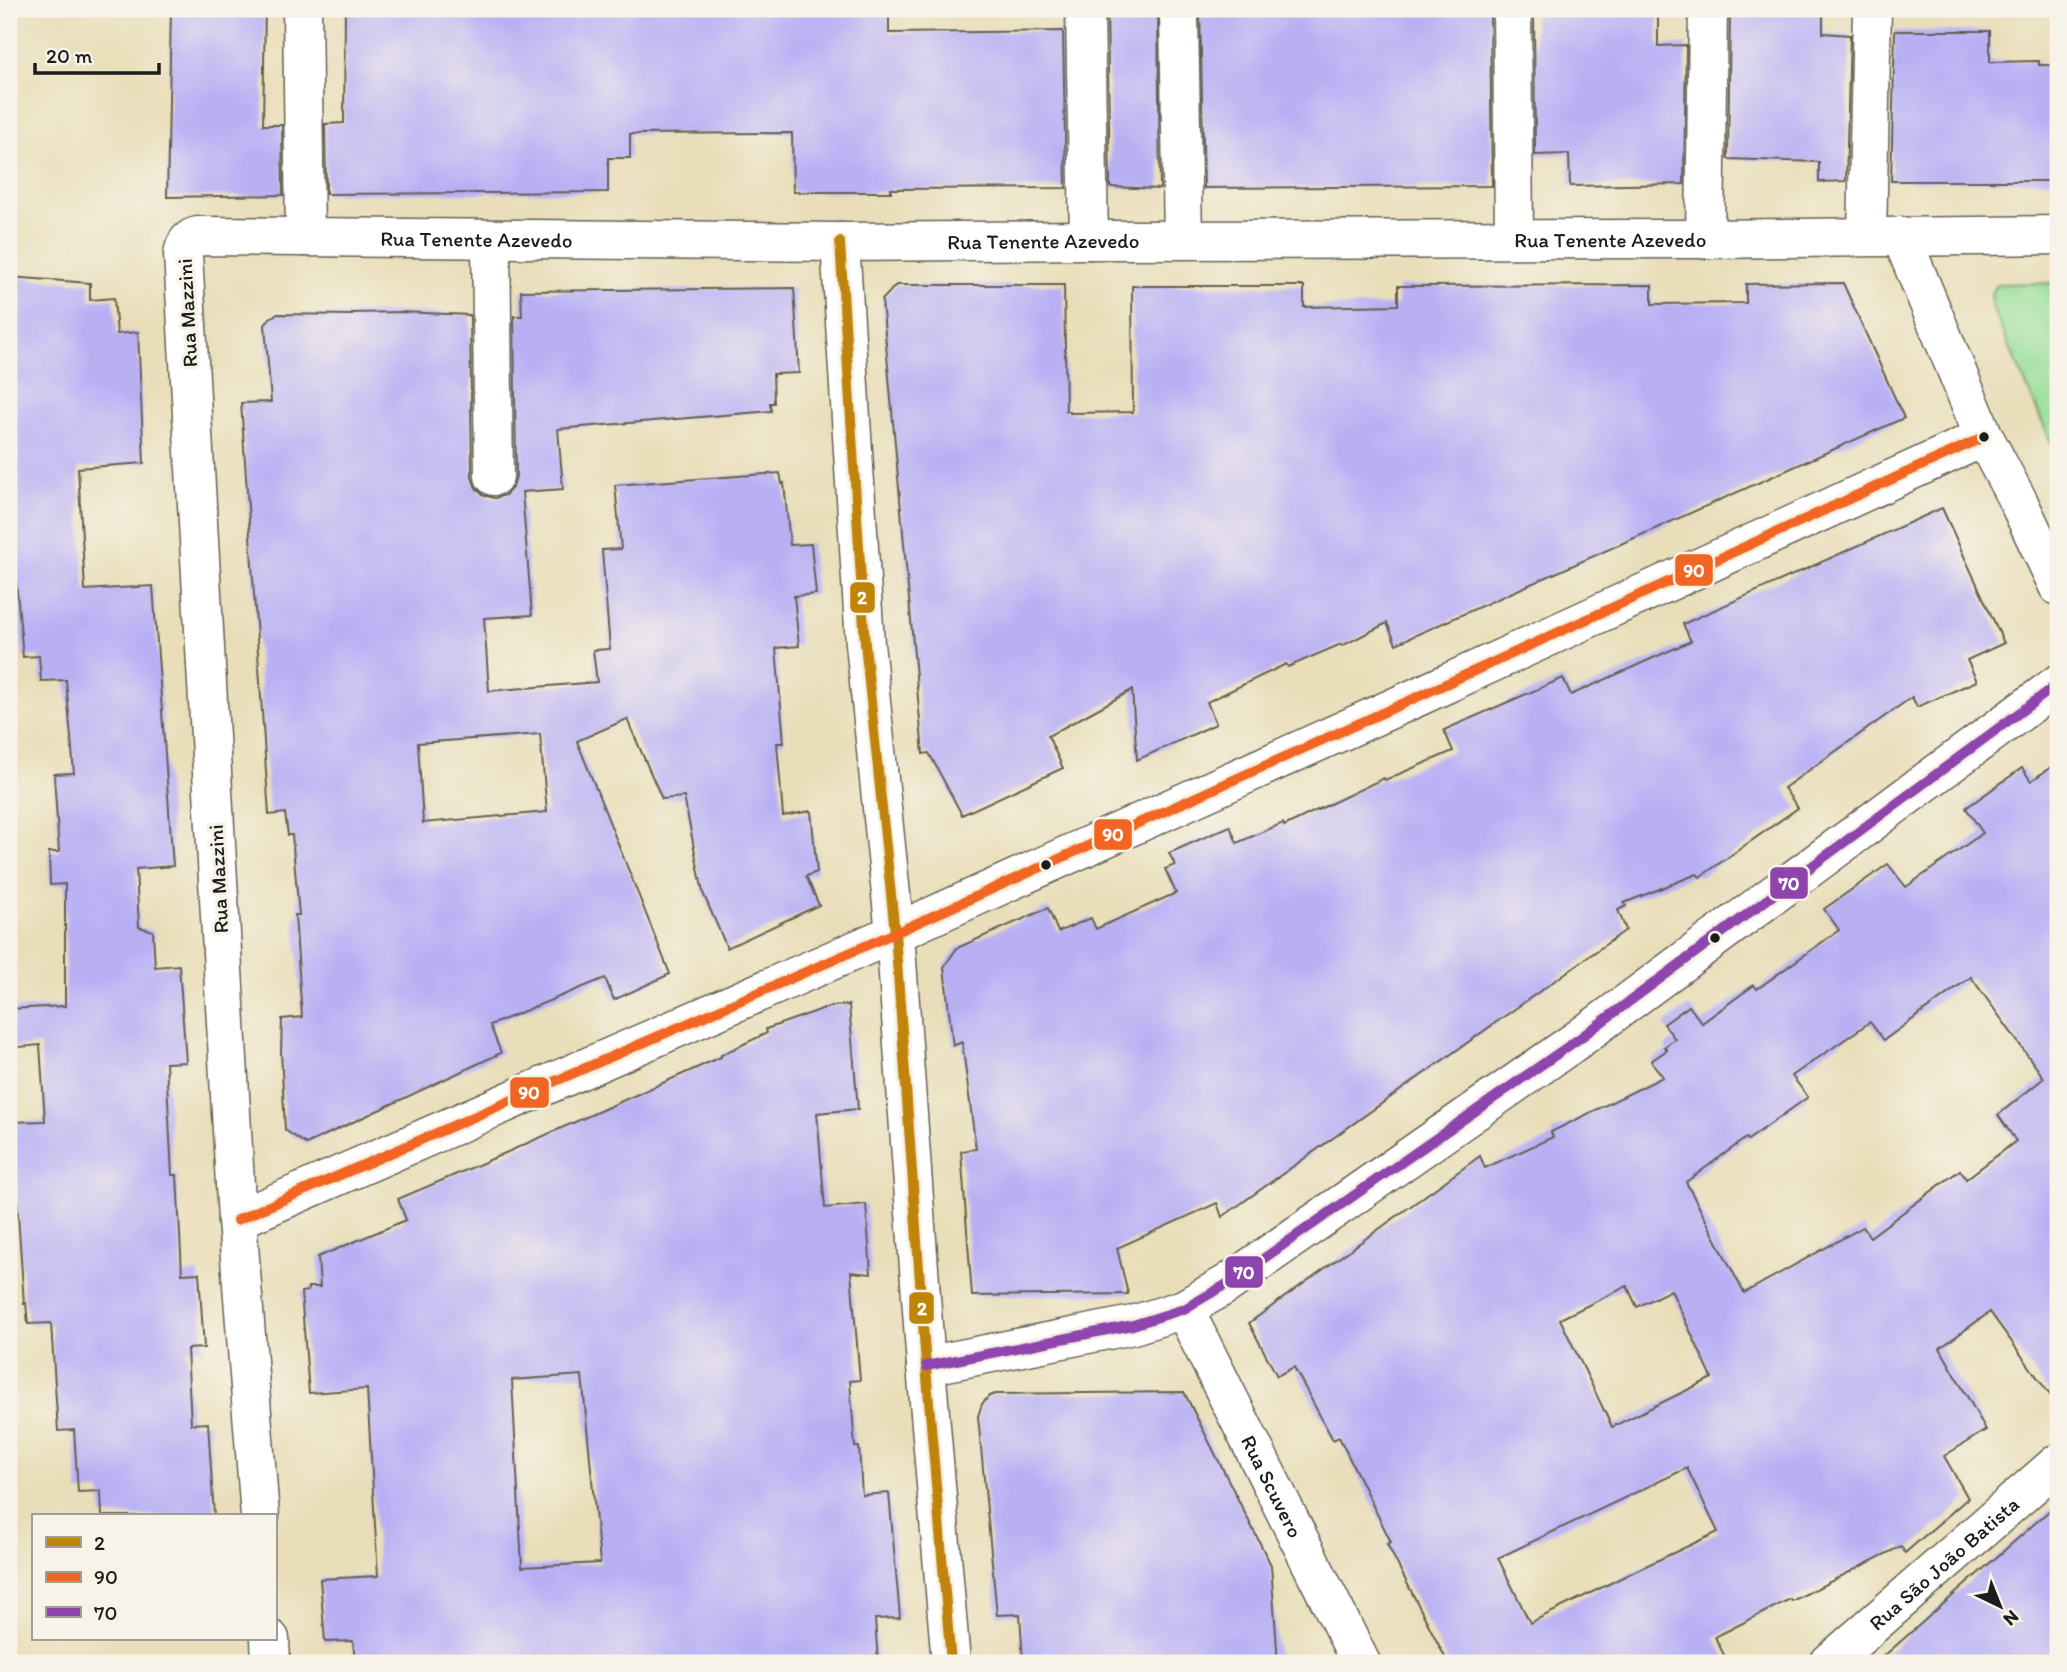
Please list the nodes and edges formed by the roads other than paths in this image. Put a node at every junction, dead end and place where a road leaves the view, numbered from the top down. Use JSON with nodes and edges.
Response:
{"nodes":[{"id":1,"x":302,"y":9,"type":"edge"},
{"id":2,"x":1085,"y":9,"type":"edge"},
{"id":3,"x":1512,"y":9,"type":"edge"},
{"id":4,"x":1708,"y":9,"type":"edge"},
{"id":5,"x":1872,"y":9,"type":"edge"},
{"id":6,"x":1179,"y":14,"type":"dead end"},
{"id":7,"x":2058,"y":235,"type":"edge"},
{"id":8,"x":1884,"y":236,"type":"junction"},
{"id":9,"x":305,"y":237,"type":"junction"},
{"id":10,"x":1514,"y":239,"type":"junction"},
{"id":11,"x":1705,"y":239,"type":"junction"},
{"id":12,"x":491,"y":240,"type":"junction"},
{"id":13,"x":1089,"y":240,"type":"junction"},
{"id":14,"x":1183,"y":240,"type":"junction"},
{"id":15,"x":187,"y":242,"type":"joint"},
{"id":16,"x":840,"y":242,"type":"junction"},
{"id":17,"x":1984,"y":437,"type":"junction"},
{"id":18,"x":494,"y":476,"type":"dead end"},
{"id":19,"x":2058,"y":586,"type":"edge"},
{"id":20,"x":2058,"y":684,"type":"edge"},
{"id":21,"x":895,"y":933,"type":"junction"},
{"id":22,"x":237,"y":1220,"type":"junction"},
{"id":23,"x":1184,"y":1309,"type":"junction"},
{"id":24,"x":926,"y":1366,"type":"junction"},
{"id":25,"x":2058,"y":1463,"type":"edge"},
{"id":26,"x":260,"y":1514,"type":"edge"},
{"id":27,"x":270,"y":1640,"type":"edge"},
{"id":28,"x":271,"y":1663,"type":"edge"},
{"id":29,"x":951,"y":1663,"type":"edge"},
{"id":30,"x":1361,"y":1663,"type":"edge"},
{"id":31,"x":1829,"y":1663,"type":"edge"}],
"edges":[{"from":1,"to":9,"type":"street"},
{"from":2,"to":13,"type":"street"},
{"from":3,"to":10,"type":"street"},
{"from":4,"to":11,"type":"street"},
{"from":5,"to":8,"type":"street"},
{"from":6,"to":14,"type":"street"},
{"from":7,"to":8,"type":"street","name":"Rua Tenente Azevedo"},
{"from":8,"to":11,"type":"street","name":"Rua Tenente Azevedo"},
{"from":8,"to":17,"type":"street"},
{"from":9,"to":12,"type":"street","name":"Rua Tenente Azevedo"},
{"from":9,"to":15,"type":"street","name":"Rua Tenente Azevedo"},
{"from":10,"to":11,"type":"street","name":"Rua Tenente Azevedo"},
{"from":10,"to":14,"type":"street","name":"Rua Tenente Azevedo"},
{"from":12,"to":16,"type":"street","name":"Rua Tenente Azevedo"},
{"from":12,"to":18,"type":"street"},
{"from":13,"to":14,"type":"street","name":"Rua Tenente Azevedo"},
{"from":13,"to":16,"type":"street","name":"Rua Tenente Azevedo"},
{"from":15,"to":22,"type":"street","name":"Rua Mazzini"},
{"from":16,"to":21,"type":"street"},
{"from":17,"to":19,"type":"street"},
{"from":17,"to":21,"type":"street"},
{"from":20,"to":23,"type":"street"},
{"from":21,"to":22,"type":"street"},
{"from":21,"to":24,"type":"street"},
{"from":22,"to":26,"type":"street","name":"Rua Mazzini"},
{"from":23,"to":24,"type":"street"},
{"from":23,"to":30,"type":"street","name":"Rua Scuvero"},
{"from":24,"to":29,"type":"street"},
{"from":25,"to":31,"type":"street","name":"Rua São João Batista"},
{"from":27,"to":28,"type":"street"}]}
